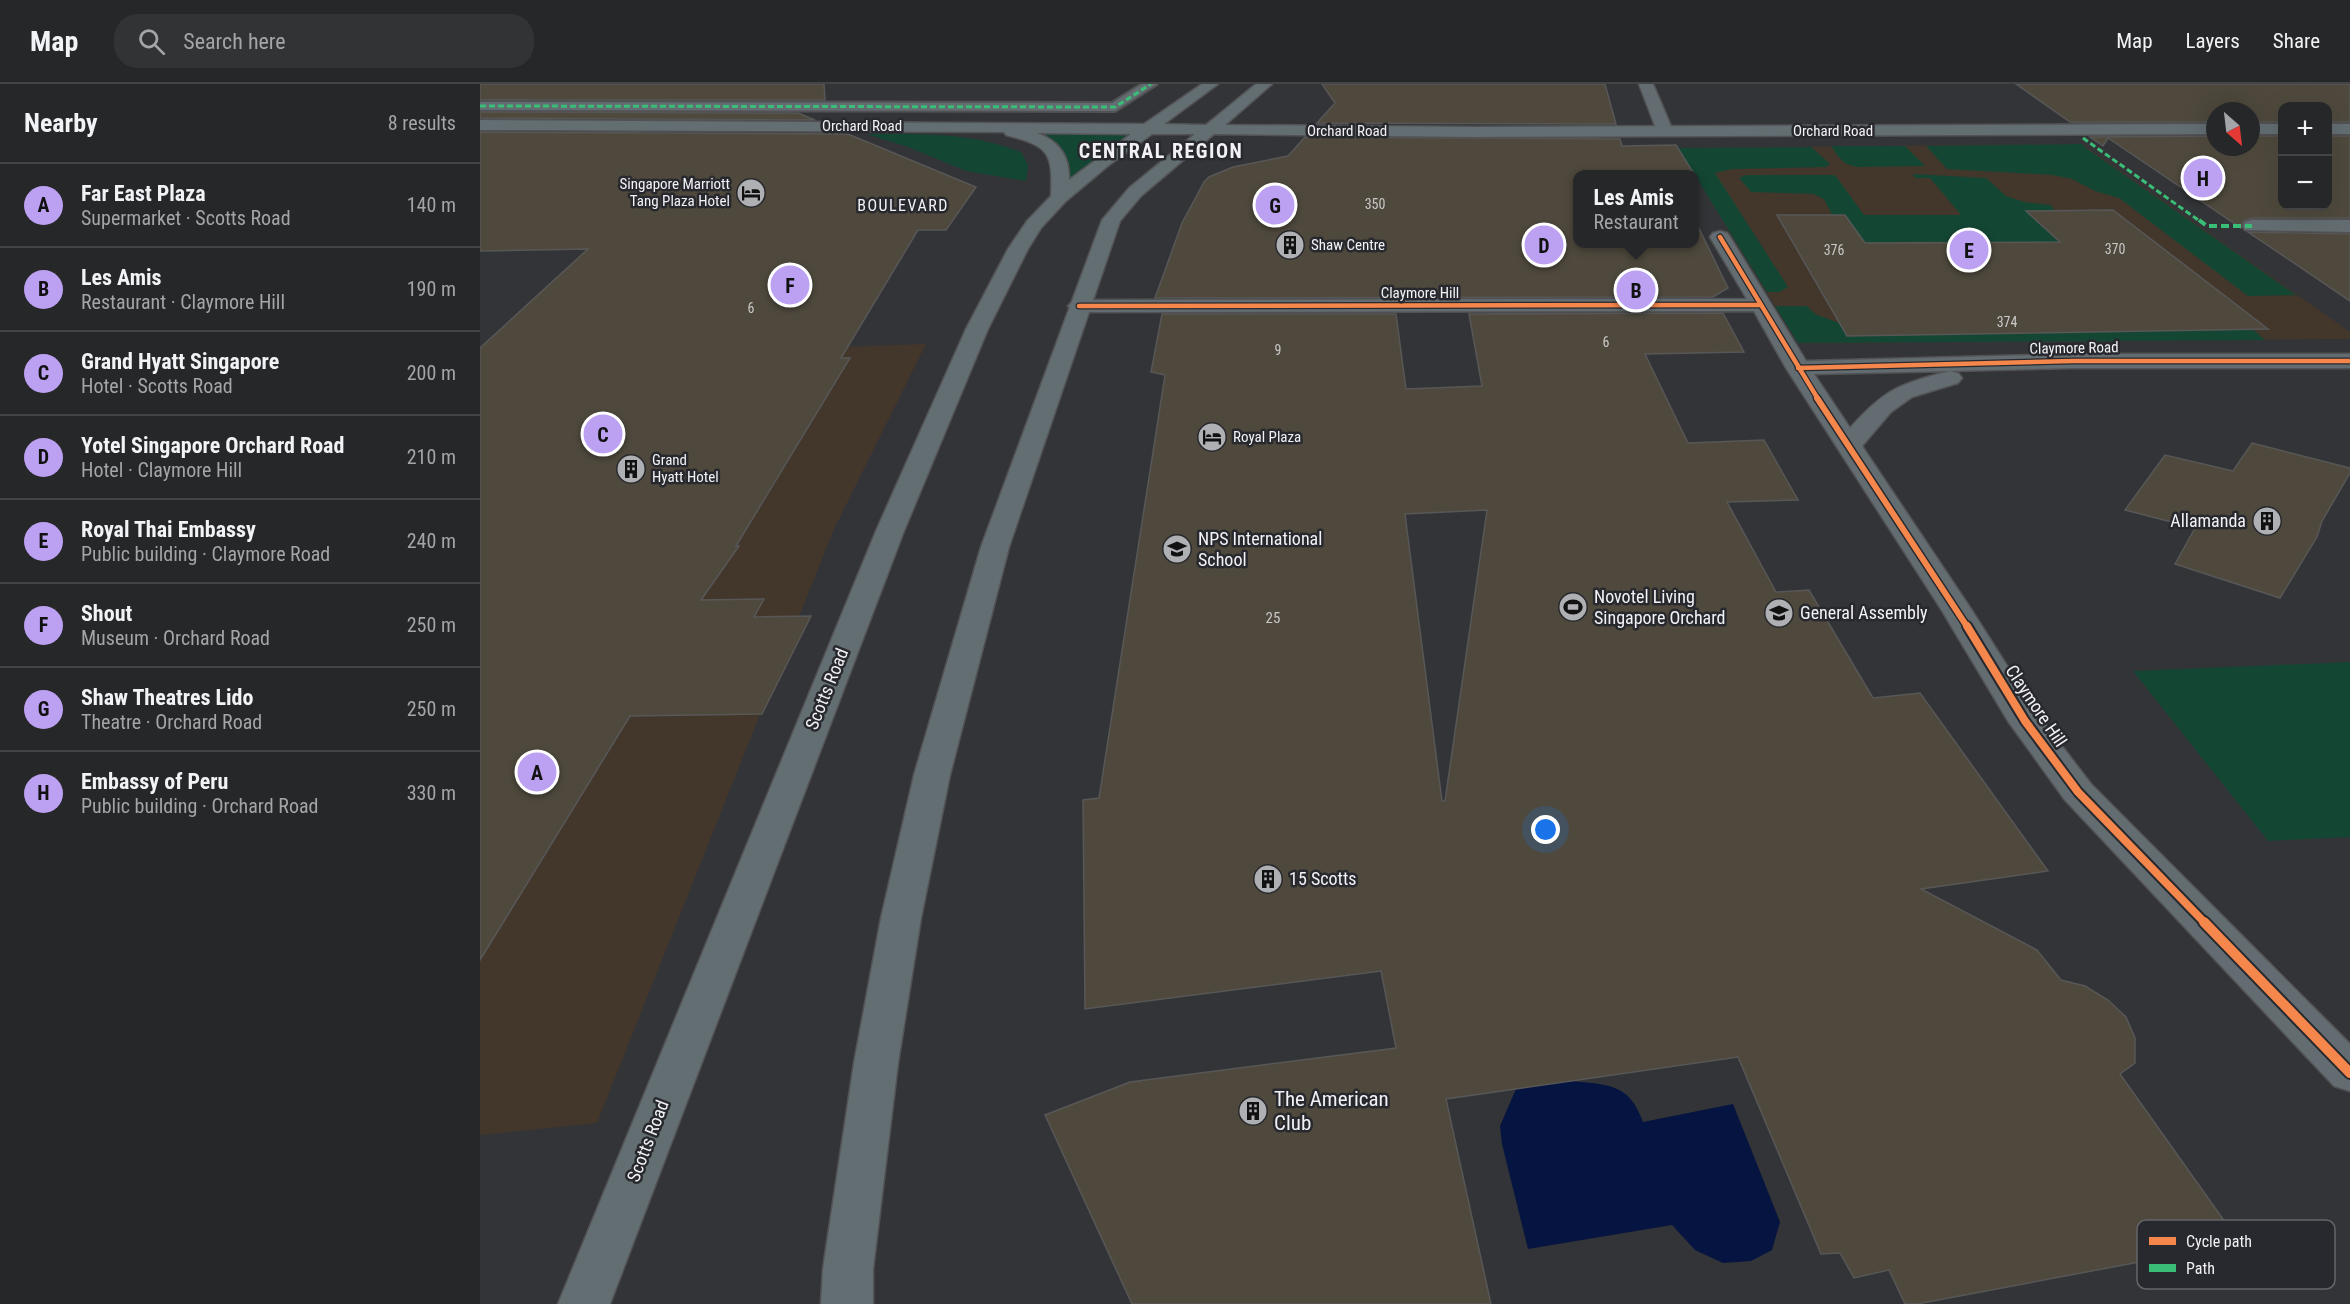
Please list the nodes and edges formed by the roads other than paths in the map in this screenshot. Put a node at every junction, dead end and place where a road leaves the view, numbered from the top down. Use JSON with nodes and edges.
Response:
{"nodes":[{"id":1,"x":1151,"y":84,"type":"edge"},
{"id":2,"x":1211,"y":84,"type":"edge"},
{"id":3,"x":1265,"y":84,"type":"edge"},
{"id":4,"x":1646,"y":84,"type":"edge"},
{"id":5,"x":480,"y":105,"type":"edge"},
{"id":6,"x":480,"y":126,"type":"edge"},
{"id":7,"x":963,"y":126,"type":"junction"},
{"id":8,"x":1150,"y":128,"type":"junction"},
{"id":9,"x":1210,"y":129,"type":"junction"},
{"id":10,"x":2206,"y":129,"type":"edge"},
{"id":11,"x":2260,"y":129,"type":"edge"},
{"id":12,"x":2278,"y":129,"type":"edge"},
{"id":13,"x":2332,"y":129,"type":"edge"},
{"id":14,"x":2350,"y":129,"type":"edge"},
{"id":15,"x":1665,"y":130,"type":"junction"},
{"id":16,"x":1060,"y":197,"type":"junction"},
{"id":17,"x":2252,"y":226,"type":"dead end"},
{"id":18,"x":2350,"y":226,"type":"edge"},
{"id":19,"x":1720,"y":237,"type":"dead end"},
{"id":20,"x":1761,"y":304,"type":"junction"},
{"id":21,"x":1080,"y":306,"type":"junction"},
{"id":22,"x":2350,"y":361,"type":"edge"},
{"id":23,"x":2350,"y":372,"type":"edge"},
{"id":24,"x":1802,"y":375,"type":"junction"},
{"id":25,"x":1950,"y":378,"type":"junction"},
{"id":26,"x":1848,"y":446,"type":"junction"},
{"id":27,"x":2350,"y":1073,"type":"edge"},
{"id":28,"x":584,"y":1304,"type":"edge"},
{"id":29,"x":847,"y":1304,"type":"edge"}],
"edges":[{"from":1,"to":5,"type":"street"},
{"from":2,"to":8,"type":"main road","name":"Scotts Road"},
{"from":3,"to":9,"type":"main road"},
{"from":4,"to":15,"type":"street"},
{"from":6,"to":7,"type":"main road","name":"Orchard Road"},
{"from":7,"to":8,"type":"main road","name":"Orchard Road"},
{"from":7,"to":16,"type":"main road"},
{"from":8,"to":9,"type":"main road","name":"Orchard Road"},
{"from":8,"to":16,"type":"main road","name":"Scotts Road"},
{"from":9,"to":15,"type":"main road","name":"Orchard Road"},
{"from":9,"to":21,"type":"main road"},
{"from":10,"to":15,"type":"main road","name":"Orchard Road"},
{"from":11,"to":12,"type":"main road"},
{"from":13,"to":14,"type":"main road"},
{"from":16,"to":28,"type":"main road","name":"Scotts Road"},
{"from":17,"to":18,"type":"street"},
{"from":19,"to":20,"type":"street","name":"Claymore Hill"},
{"from":20,"to":21,"type":"street","name":"Claymore Hill"},
{"from":20,"to":24,"type":"street","name":"Claymore Hill"},
{"from":21,"to":29,"type":"main road"},
{"from":22,"to":24,"type":"street","name":"Claymore Road"},
{"from":23,"to":25,"type":"street","name":"Claymore Road"},
{"from":24,"to":25,"type":"street","name":"Claymore Road"},
{"from":24,"to":26,"type":"street","name":"Claymore Hill"},
{"from":25,"to":26,"type":"street"},
{"from":26,"to":27,"type":"street","name":"Claymore Hill"}]}
